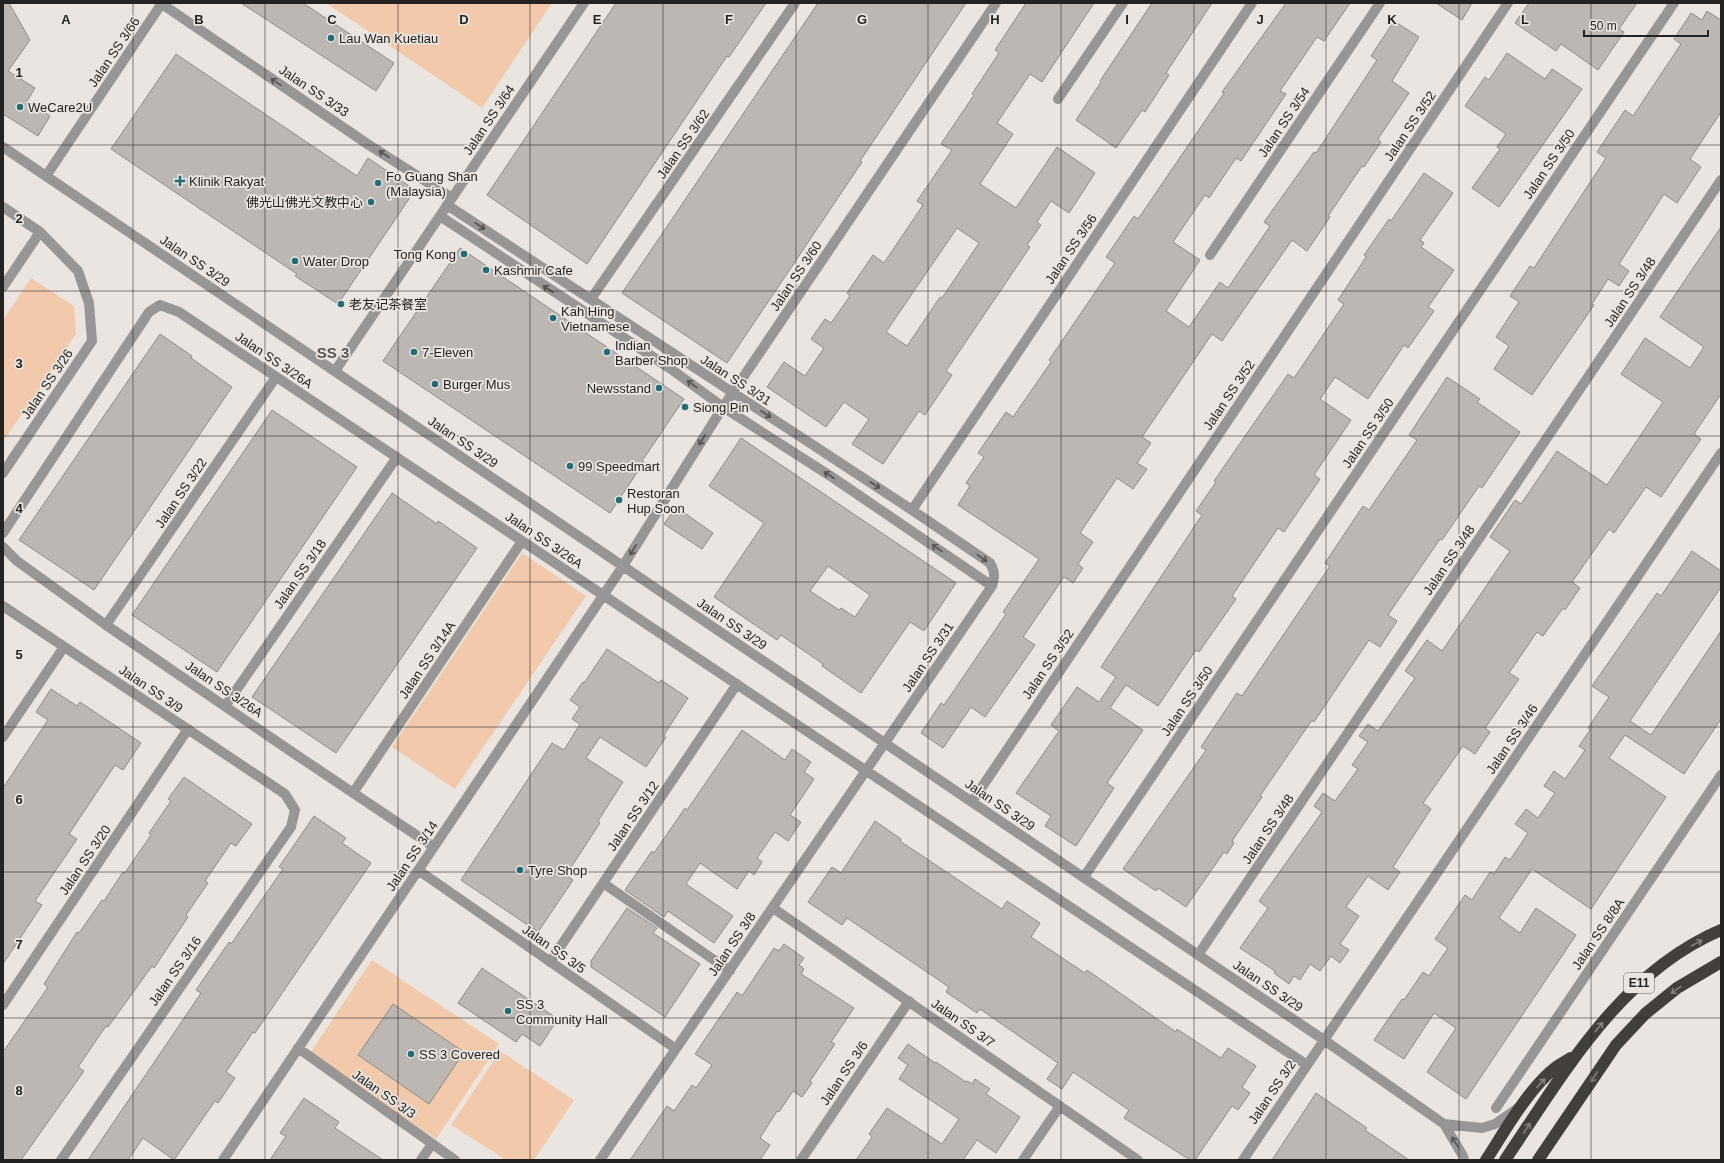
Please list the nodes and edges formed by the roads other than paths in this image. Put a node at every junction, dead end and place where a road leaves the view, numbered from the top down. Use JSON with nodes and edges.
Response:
{"nodes":[{"id":1,"x":584,"y":3,"type":"edge"},
{"id":2,"x":795,"y":3,"type":"edge"},
{"id":3,"x":996,"y":3,"type":"edge"},
{"id":4,"x":1123,"y":3,"type":"edge"},
{"id":5,"x":1252,"y":3,"type":"edge"},
{"id":6,"x":1380,"y":3,"type":"edge"},
{"id":7,"x":1508,"y":3,"type":"edge"},
{"id":8,"x":1674,"y":3,"type":"edge"},
{"id":9,"x":162,"y":4,"type":"edge"},
{"id":10,"x":1058,"y":99,"type":"dead end"},
{"id":11,"x":3,"y":147,"type":"edge"},
{"id":12,"x":46,"y":176,"type":"junction"},
{"id":13,"x":1721,"y":180,"type":"edge"},
{"id":14,"x":450,"y":202,"type":"junction"},
{"id":15,"x":3,"y":207,"type":"edge"},
{"id":16,"x":440,"y":216,"type":"junction"},
{"id":17,"x":40,"y":232,"type":"junction"},
{"id":18,"x":1210,"y":255,"type":"dead end"},
{"id":19,"x":3,"y":287,"type":"edge"},
{"id":20,"x":591,"y":299,"type":"junction"},
{"id":21,"x":335,"y":371,"type":"junction"},
{"id":22,"x":276,"y":377,"type":"junction"},
{"id":23,"x":733,"y":393,"type":"junction"},
{"id":24,"x":723,"y":407,"type":"junction"},
{"id":25,"x":1721,"y":453,"type":"edge"},
{"id":26,"x":397,"y":457,"type":"junction"},
{"id":27,"x":3,"y":473,"type":"edge"},
{"id":28,"x":912,"y":510,"type":"junction"},
{"id":29,"x":3,"y":533,"type":"edge"},
{"id":30,"x":522,"y":541,"type":"junction"},
{"id":31,"x":3,"y":547,"type":"edge"},
{"id":32,"x":623,"y":566,"type":"junction"},
{"id":33,"x":992,"y":586,"type":"junction"},
{"id":34,"x":603,"y":595,"type":"junction"},
{"id":35,"x":3,"y":606,"type":"edge"},
{"id":36,"x":106,"y":625,"type":"junction"},
{"id":37,"x":64,"y":646,"type":"junction"},
{"id":38,"x":738,"y":684,"type":"junction"},
{"id":39,"x":226,"y":705,"type":"junction"},
{"id":40,"x":188,"y":730,"type":"junction"},
{"id":41,"x":3,"y":737,"type":"edge"},
{"id":42,"x":885,"y":743,"type":"junction"},
{"id":43,"x":866,"y":770,"type":"junction"},
{"id":44,"x":1721,"y":775,"type":"edge"},
{"id":45,"x":353,"y":793,"type":"junction"},
{"id":46,"x":284,"y":794,"type":"joint"},
{"id":47,"x":972,"y":802,"type":"junction"},
{"id":48,"x":434,"y":846,"type":"junction"},
{"id":49,"x":418,"y":870,"type":"junction"},
{"id":50,"x":1084,"y":877,"type":"junction"},
{"id":51,"x":603,"y":883,"type":"junction"},
{"id":52,"x":773,"y":908,"type":"junction"},
{"id":53,"x":1721,"y":930,"type":"edge"},
{"id":54,"x":1198,"y":955,"type":"junction"},
{"id":55,"x":550,"y":962,"type":"junction"},
{"id":56,"x":1721,"y":962,"type":"edge"},
{"id":57,"x":730,"y":971,"type":"junction"},
{"id":58,"x":909,"y":1001,"type":"junction"},
{"id":59,"x":3,"y":1006,"type":"edge"},
{"id":60,"x":1324,"y":1040,"type":"junction"},
{"id":61,"x":298,"y":1048,"type":"junction"},
{"id":62,"x":676,"y":1049,"type":"junction"},
{"id":63,"x":1574,"y":1057,"type":"junction"},
{"id":64,"x":1306,"y":1065,"type":"junction"},
{"id":65,"x":1522,"y":1105,"type":"junction"},
{"id":66,"x":1060,"y":1106,"type":"junction"},
{"id":67,"x":1496,"y":1108,"type":"dead end"},
{"id":68,"x":1444,"y":1124,"type":"junction"},
{"id":69,"x":432,"y":1144,"type":"junction"},
{"id":70,"x":61,"y":1160,"type":"edge"},
{"id":71,"x":223,"y":1160,"type":"edge"},
{"id":72,"x":421,"y":1160,"type":"edge"},
{"id":73,"x":455,"y":1160,"type":"edge"},
{"id":74,"x":600,"y":1160,"type":"edge"},
{"id":75,"x":801,"y":1160,"type":"edge"},
{"id":76,"x":1023,"y":1160,"type":"edge"},
{"id":77,"x":1138,"y":1160,"type":"edge"},
{"id":78,"x":1243,"y":1160,"type":"edge"},
{"id":79,"x":1464,"y":1160,"type":"edge"},
{"id":80,"x":1486,"y":1160,"type":"edge"},
{"id":81,"x":1505,"y":1160,"type":"edge"},
{"id":82,"x":1538,"y":1160,"type":"edge"}],
"edges":[{"from":1,"to":14,"type":"street","name":"Jalan SS 3/64"},
{"from":2,"to":20,"type":"street","name":"Jalan SS 3/62"},
{"from":3,"to":23,"type":"street","name":"Jalan SS 3/60"},
{"from":4,"to":10,"type":"street"},
{"from":5,"to":28,"type":"street","name":"Jalan SS 3/56"},
{"from":6,"to":18,"type":"street","name":"Jalan SS 3/54"},
{"from":7,"to":47,"type":"street","name":"Jalan SS 3/52"},
{"from":8,"to":50,"type":"street","name":"Jalan SS 3/50"},
{"from":9,"to":12,"type":"street","name":"Jalan SS 3/66"},
{"from":14,"to":9,"type":"street","name":"Jalan SS 3/33","one_way":true},
{"from":11,"to":12,"type":"street","name":"Jalan SS 3/29"},
{"from":12,"to":21,"type":"street","name":"Jalan SS 3/29"},
{"from":13,"to":54,"type":"street","name":"Jalan SS 3/48"},
{"from":14,"to":16,"type":"street","name":"Jalan SS 3/64"},
{"from":14,"to":20,"type":"street","name":"Jalan SS 3/31","one_way":true},
{"from":15,"to":17,"type":"street","name":"Jalan SS 3/26"},
{"from":16,"to":21,"type":"street","name":"Jalan SS 3/64"},
{"from":24,"to":16,"type":"street","name":"Jalan SS 3/31","one_way":true},
{"from":17,"to":19,"type":"street"},
{"from":17,"to":27,"type":"street","name":"Jalan SS 3/26"},
{"from":20,"to":23,"type":"street","name":"Jalan SS 3/31"},
{"from":21,"to":32,"type":"street","name":"Jalan SS 3/29"},
{"from":22,"to":26,"type":"street","name":"Jalan SS 3/26A"},
{"from":22,"to":29,"type":"street","name":"Jalan SS 3/26A"},
{"from":22,"to":36,"type":"street","name":"Jalan SS 3/22"},
{"from":23,"to":24,"type":"street","name":"Jalan SS 3/60"},
{"from":23,"to":28,"type":"street","name":"Jalan SS 3/31","one_way":true},
{"from":24,"to":32,"type":"street","name":"Jalan SS 3/60","one_way":true},
{"from":33,"to":24,"type":"street","name":"Jalan SS 3/31","one_way":true},
{"from":25,"to":60,"type":"street","name":"Jalan SS 3/46"},
{"from":26,"to":30,"type":"street","name":"Jalan SS 3/26A"},
{"from":26,"to":39,"type":"street","name":"Jalan SS 3/18"},
{"from":28,"to":33,"type":"street","name":"Jalan SS 3/31","one_way":true},
{"from":30,"to":34,"type":"street","name":"Jalan SS 3/26A"},
{"from":30,"to":45,"type":"street","name":"Jalan SS 3/14A"},
{"from":31,"to":36,"type":"street","name":"Jalan SS 3/26A"},
{"from":32,"to":34,"type":"street","name":"Jalan SS 3/14"},
{"from":32,"to":42,"type":"street","name":"Jalan SS 3/29"},
{"from":33,"to":42,"type":"street","name":"Jalan SS 3/31"},
{"from":34,"to":38,"type":"street","name":"Jalan SS 3/26A"},
{"from":34,"to":48,"type":"street","name":"Jalan SS 3/14"},
{"from":35,"to":37,"type":"street","name":"Jalan SS 3/9"},
{"from":36,"to":39,"type":"street","name":"Jalan SS 3/26A"},
{"from":37,"to":40,"type":"street","name":"Jalan SS 3/9"},
{"from":37,"to":41,"type":"street"},
{"from":38,"to":43,"type":"street","name":"Jalan SS 3/26A"},
{"from":38,"to":51,"type":"street","name":"Jalan SS 3/12"},
{"from":39,"to":45,"type":"street","name":"Jalan SS 3/26A"},
{"from":40,"to":46,"type":"street","name":"Jalan SS 3/9"},
{"from":40,"to":59,"type":"street","name":"Jalan SS 3/20"},
{"from":42,"to":43,"type":"street","name":"Jalan SS 3/8"},
{"from":42,"to":47,"type":"street","name":"Jalan SS 3/29"},
{"from":43,"to":52,"type":"street","name":"Jalan SS 3/8"},
{"from":43,"to":64,"type":"street","name":"Jalan SS 3/26A"},
{"from":44,"to":67,"type":"street","name":"Jalan SS 8/8A"},
{"from":45,"to":48,"type":"street","name":"Jalan SS 3/26A"},
{"from":46,"to":70,"type":"street","name":"Jalan SS 3/16"},
{"from":47,"to":50,"type":"street","name":"Jalan SS 3/29"},
{"from":48,"to":49,"type":"street","name":"Jalan SS 3/14"},
{"from":49,"to":55,"type":"street","name":"Jalan SS 3/5"},
{"from":49,"to":61,"type":"street","name":"Jalan SS 3/14"},
{"from":50,"to":54,"type":"street","name":"Jalan SS 3/29"},
{"from":51,"to":55,"type":"street","name":"Jalan SS 3/12"},
{"from":51,"to":57,"type":"street"},
{"from":52,"to":57,"type":"street","name":"Jalan SS 3/8"},
{"from":52,"to":58,"type":"street","name":"Jalan SS 3/7"},
{"from":63,"to":53,"type":"highway","number":"E11","one_way":true},
{"from":54,"to":60,"type":"street","name":"Jalan SS 3/29"},
{"from":55,"to":62,"type":"street","name":"Jalan SS 3/5"},
{"from":56,"to":82,"type":"highway","number":"E11","one_way":true},
{"from":57,"to":62,"type":"street","name":"Jalan SS 3/8"},
{"from":58,"to":66,"type":"street","name":"Jalan SS 3/7"},
{"from":58,"to":75,"type":"street","name":"Jalan SS 3/6"},
{"from":60,"to":64,"type":"street","name":"Jalan SS 3/2"},
{"from":60,"to":68,"type":"street","name":"Jalan SS 3/29"},
{"from":61,"to":69,"type":"street","name":"Jalan SS 3/3"},
{"from":61,"to":71,"type":"street","name":"Jalan SS 3/14"},
{"from":62,"to":74,"type":"street","name":"Jalan SS 3/8"},
{"from":65,"to":63,"type":"highway","one_way":true},
{"from":81,"to":63,"type":"highway","number":"E11","one_way":true},
{"from":64,"to":78,"type":"street","name":"Jalan SS 3/2"},
{"from":65,"to":68,"type":"street","name":"Jalan SS 3/29"},
{"from":65,"to":80,"type":"highway"},
{"from":66,"to":76,"type":"street"},
{"from":66,"to":77,"type":"street","name":"Jalan SS 3/7"},
{"from":79,"to":68,"type":"street","name":"Jalan SS 3/29","one_way":true},
{"from":69,"to":72,"type":"street"},
{"from":69,"to":73,"type":"street","name":"Jalan SS 3/3"}]}
